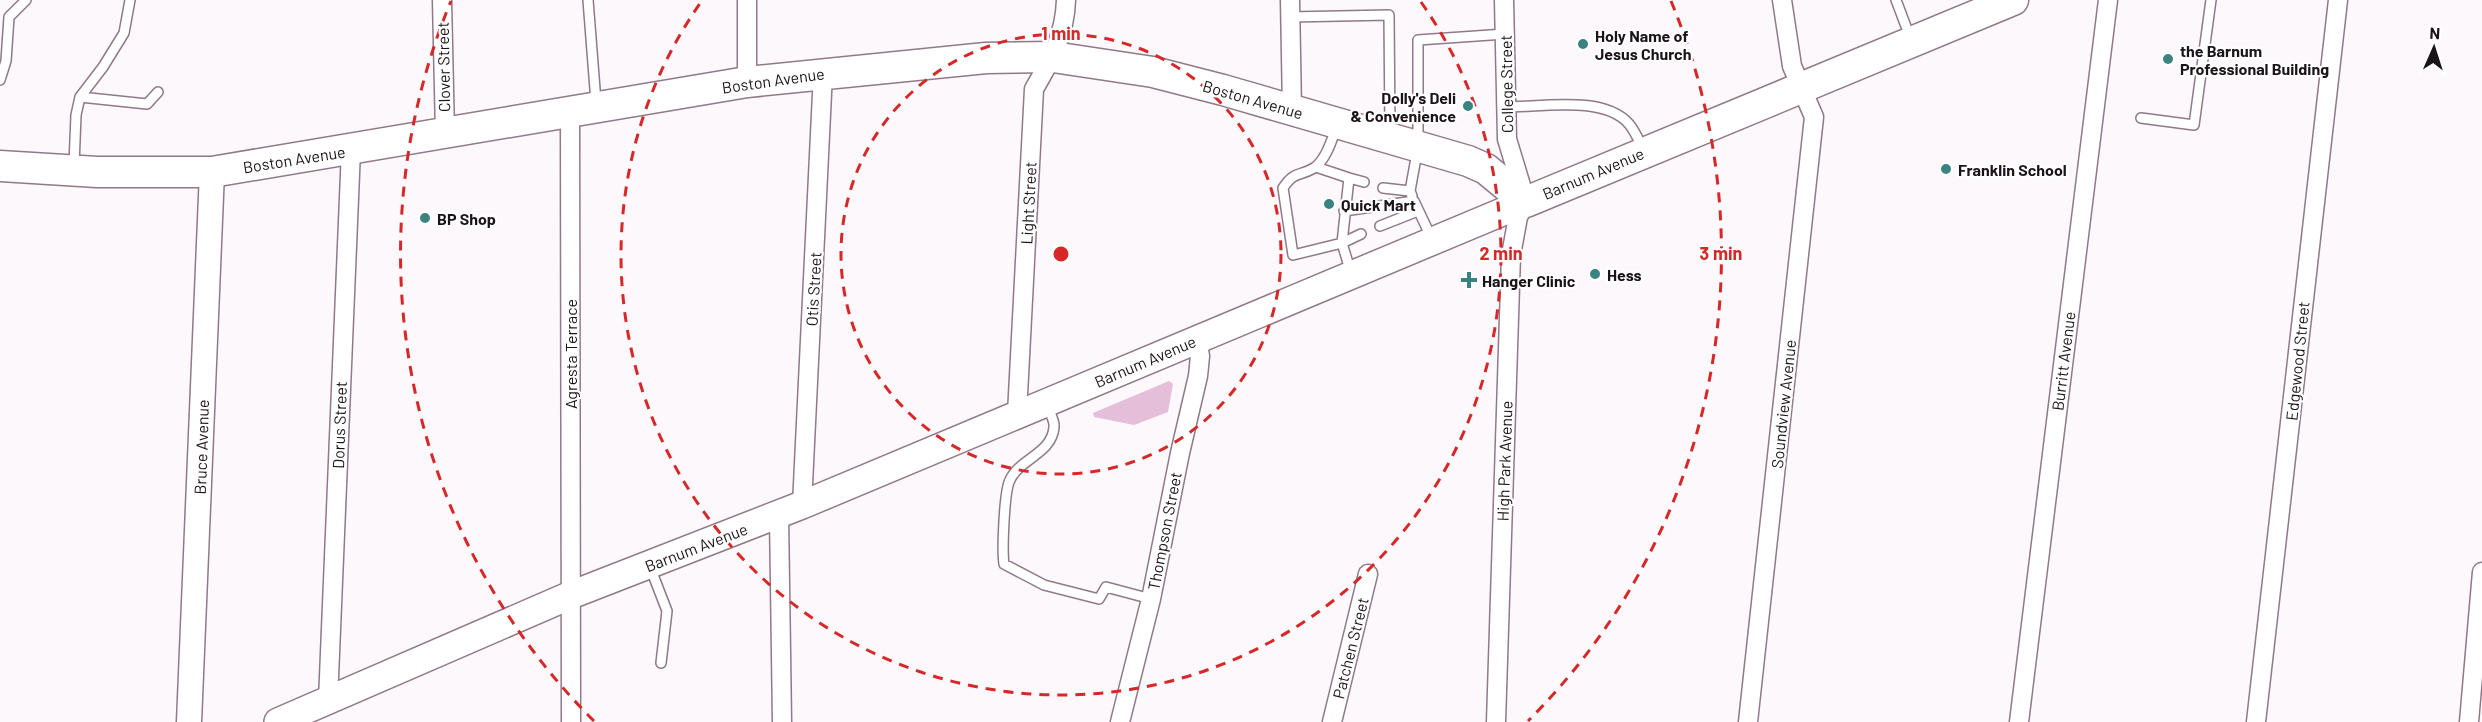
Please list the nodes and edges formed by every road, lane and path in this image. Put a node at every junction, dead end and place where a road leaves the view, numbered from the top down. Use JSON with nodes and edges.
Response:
{"nodes":[{"id":1,"x":26,"y":0,"type":"edge"},
{"id":2,"x":130,"y":0,"type":"edge"},
{"id":3,"x":442,"y":0,"type":"edge"},
{"id":4,"x":588,"y":0,"type":"edge"},
{"id":5,"x":747,"y":0,"type":"edge"},
{"id":6,"x":1066,"y":0,"type":"edge"},
{"id":7,"x":1504,"y":0,"type":"edge"},
{"id":8,"x":1782,"y":0,"type":"edge"},
{"id":9,"x":1896,"y":0,"type":"edge"},
{"id":10,"x":2013,"y":0,"type":"edge"},
{"id":11,"x":2108,"y":0,"type":"edge"},
{"id":12,"x":2211,"y":0,"type":"edge"},
{"id":13,"x":2338,"y":0,"type":"edge"},
{"id":14,"x":1290,"y":8,"type":"edge"},
{"id":15,"x":1505,"y":34,"type":"junction"},
{"id":16,"x":1912,"y":42,"type":"junction"},
{"id":17,"x":1053,"y":57,"type":"junction"},
{"id":18,"x":823,"y":73,"type":"junction"},
{"id":19,"x":0,"y":80,"type":"edge"},
{"id":20,"x":747,"y":82,"type":"junction"},
{"id":21,"x":1801,"y":88,"type":"junction"},
{"id":22,"x":158,"y":92,"type":"dead end"},
{"id":23,"x":80,"y":97,"type":"junction"},
{"id":24,"x":1506,"y":108,"type":"junction"},
{"id":25,"x":583,"y":110,"type":"junction"},
{"id":26,"x":1292,"y":110,"type":"junction"},
{"id":27,"x":2141,"y":118,"type":"dead end"},
{"id":28,"x":1338,"y":123,"type":"junction"},
{"id":29,"x":445,"y":134,"type":"junction"},
{"id":30,"x":1404,"y":143,"type":"junction"},
{"id":31,"x":351,"y":150,"type":"junction"},
{"id":32,"x":1644,"y":152,"type":"junction"},
{"id":33,"x":0,"y":166,"type":"edge"},
{"id":34,"x":1316,"y":167,"type":"junction"},
{"id":35,"x":74,"y":171,"type":"junction"},
{"id":36,"x":212,"y":172,"type":"junction"},
{"id":37,"x":1349,"y":178,"type":"junction"},
{"id":38,"x":1364,"y":182,"type":"dead end"},
{"id":39,"x":1383,"y":188,"type":"dead end"},
{"id":40,"x":1412,"y":196,"type":"junction"},
{"id":41,"x":1526,"y":202,"type":"junction"},
{"id":42,"x":1344,"y":211,"type":"junction"},
{"id":43,"x":1418,"y":211,"type":"junction"},
{"id":44,"x":1380,"y":226,"type":"dead end"},
{"id":45,"x":1361,"y":234,"type":"dead end"},
{"id":46,"x":1433,"y":241,"type":"junction"},
{"id":47,"x":1342,"y":243,"type":"junction"},
{"id":48,"x":1352,"y":275,"type":"junction"},
{"id":49,"x":1197,"y":339,"type":"junction"},
{"id":50,"x":1046,"y":403,"type":"junction"},
{"id":51,"x":1017,"y":414,"type":"junction"},
{"id":52,"x":791,"y":510,"type":"junction"},
{"id":53,"x":649,"y":565,"type":"junction"},
{"id":54,"x":2482,"y":572,"type":"edge"},
{"id":55,"x":1368,"y":574,"type":"dead end"},
{"id":56,"x":571,"y":595,"type":"junction"},
{"id":57,"x":1151,"y":599,"type":"junction"},
{"id":58,"x":661,"y":663,"type":"dead end"},
{"id":59,"x":328,"y":701,"type":"junction"},
{"id":60,"x":189,"y":722,"type":"edge"},
{"id":61,"x":278,"y":722,"type":"edge"},
{"id":62,"x":571,"y":722,"type":"edge"},
{"id":63,"x":782,"y":722,"type":"edge"},
{"id":64,"x":1120,"y":722,"type":"edge"},
{"id":65,"x":1332,"y":722,"type":"edge"},
{"id":66,"x":1496,"y":722,"type":"edge"},
{"id":67,"x":1748,"y":722,"type":"edge"},
{"id":68,"x":2019,"y":722,"type":"edge"},
{"id":69,"x":2256,"y":722,"type":"edge"},
{"id":70,"x":2469,"y":722,"type":"edge"}],
"edges":[{"from":1,"to":19,"type":"lane"},
{"from":2,"to":23,"type":"lane"},
{"from":3,"to":29,"type":"street","name":"Clover Street"},
{"from":4,"to":25,"type":"lane"},
{"from":5,"to":20,"type":"street"},
{"from":6,"to":17,"type":"street","name":"Light Street"},
{"from":7,"to":15,"type":"street","name":"College Street"},
{"from":8,"to":21,"type":"street","name":"Soundview Avenue"},
{"from":9,"to":16,"type":"lane"},
{"from":10,"to":16,"type":"main road","name":"Barnum Avenue"},
{"from":11,"to":68,"type":"street","name":"Burritt Avenue"},
{"from":12,"to":27,"type":"lane"},
{"from":13,"to":69,"type":"street","name":"Edgewood Street"},
{"from":14,"to":26,"type":"street"},
{"from":14,"to":30,"type":"lane"},
{"from":15,"to":24,"type":"street","name":"College Street"},
{"from":15,"to":30,"type":"lane"},
{"from":16,"to":21,"type":"main road","name":"Barnum Avenue"},
{"from":17,"to":18,"type":"main road","name":"Boston Avenue"},
{"from":17,"to":26,"type":"main road","name":"Boston Avenue"},
{"from":17,"to":51,"type":"street","name":"Light Street"},
{"from":18,"to":20,"type":"main road","name":"Boston Avenue"},
{"from":18,"to":52,"type":"street","name":"Otis Street"},
{"from":20,"to":25,"type":"main road","name":"Boston Avenue"},
{"from":21,"to":32,"type":"main road","name":"Barnum Avenue"},
{"from":21,"to":67,"type":"street","name":"Soundview Avenue"},
{"from":22,"to":23,"type":"lane"},
{"from":23,"to":35,"type":"lane"},
{"from":24,"to":32,"type":"lane"},
{"from":24,"to":41,"type":"street","name":"College Street"},
{"from":25,"to":29,"type":"main road","name":"Boston Avenue"},
{"from":25,"to":56,"type":"street","name":"Agresta Terrace"},
{"from":26,"to":28,"type":"main road","name":"Boston Avenue"},
{"from":28,"to":30,"type":"main road","name":"Boston Avenue"},
{"from":28,"to":34,"type":"lane"},
{"from":29,"to":31,"type":"main road","name":"Boston Avenue"},
{"from":30,"to":40,"type":"lane"},
{"from":30,"to":41,"type":"main road","name":"Boston Avenue"},
{"from":31,"to":36,"type":"main road","name":"Boston Avenue"},
{"from":31,"to":59,"type":"street","name":"Dorus Street"},
{"from":32,"to":41,"type":"main road","name":"Barnum Avenue"},
{"from":33,"to":35,"type":"main road","name":"Boston Avenue"},
{"from":34,"to":37,"type":"lane"},
{"from":34,"to":47,"type":"lane"},
{"from":35,"to":36,"type":"main road","name":"Boston Avenue"},
{"from":36,"to":60,"type":"street","name":"Bruce Avenue"},
{"from":37,"to":38,"type":"lane"},
{"from":37,"to":42,"type":"lane"},
{"from":39,"to":40,"type":"lane"},
{"from":40,"to":42,"type":"lane"},
{"from":40,"to":43,"type":"lane"},
{"from":41,"to":46,"type":"main road","name":"Barnum Avenue"},
{"from":41,"to":66,"type":"street","name":"High Park Avenue"},
{"from":42,"to":47,"type":"lane"},
{"from":43,"to":44,"type":"lane"},
{"from":43,"to":46,"type":"lane"},
{"from":45,"to":47,"type":"lane"},
{"from":46,"to":48,"type":"main road","name":"Barnum Avenue"},
{"from":47,"to":48,"type":"lane"},
{"from":48,"to":49,"type":"main road","name":"Barnum Avenue"},
{"from":49,"to":50,"type":"main road","name":"Barnum Avenue"},
{"from":49,"to":57,"type":"street","name":"Thompson Street"},
{"from":50,"to":51,"type":"main road","name":"Barnum Avenue"},
{"from":50,"to":57,"type":"lane"},
{"from":51,"to":52,"type":"main road","name":"Barnum Avenue"},
{"from":52,"to":53,"type":"main road","name":"Barnum Avenue"},
{"from":52,"to":63,"type":"street","name":"Otis Street"},
{"from":53,"to":56,"type":"main road","name":"Barnum Avenue"},
{"from":53,"to":58,"type":"lane"},
{"from":54,"to":70,"type":"street"},
{"from":55,"to":65,"type":"street","name":"Patchen Street"},
{"from":56,"to":59,"type":"main road","name":"Barnum Avenue"},
{"from":56,"to":62,"type":"street","name":"Agresta Terrace"},
{"from":57,"to":64,"type":"street","name":"Thompson Street"},
{"from":59,"to":61,"type":"main road","name":"Barnum Avenue"}]}
